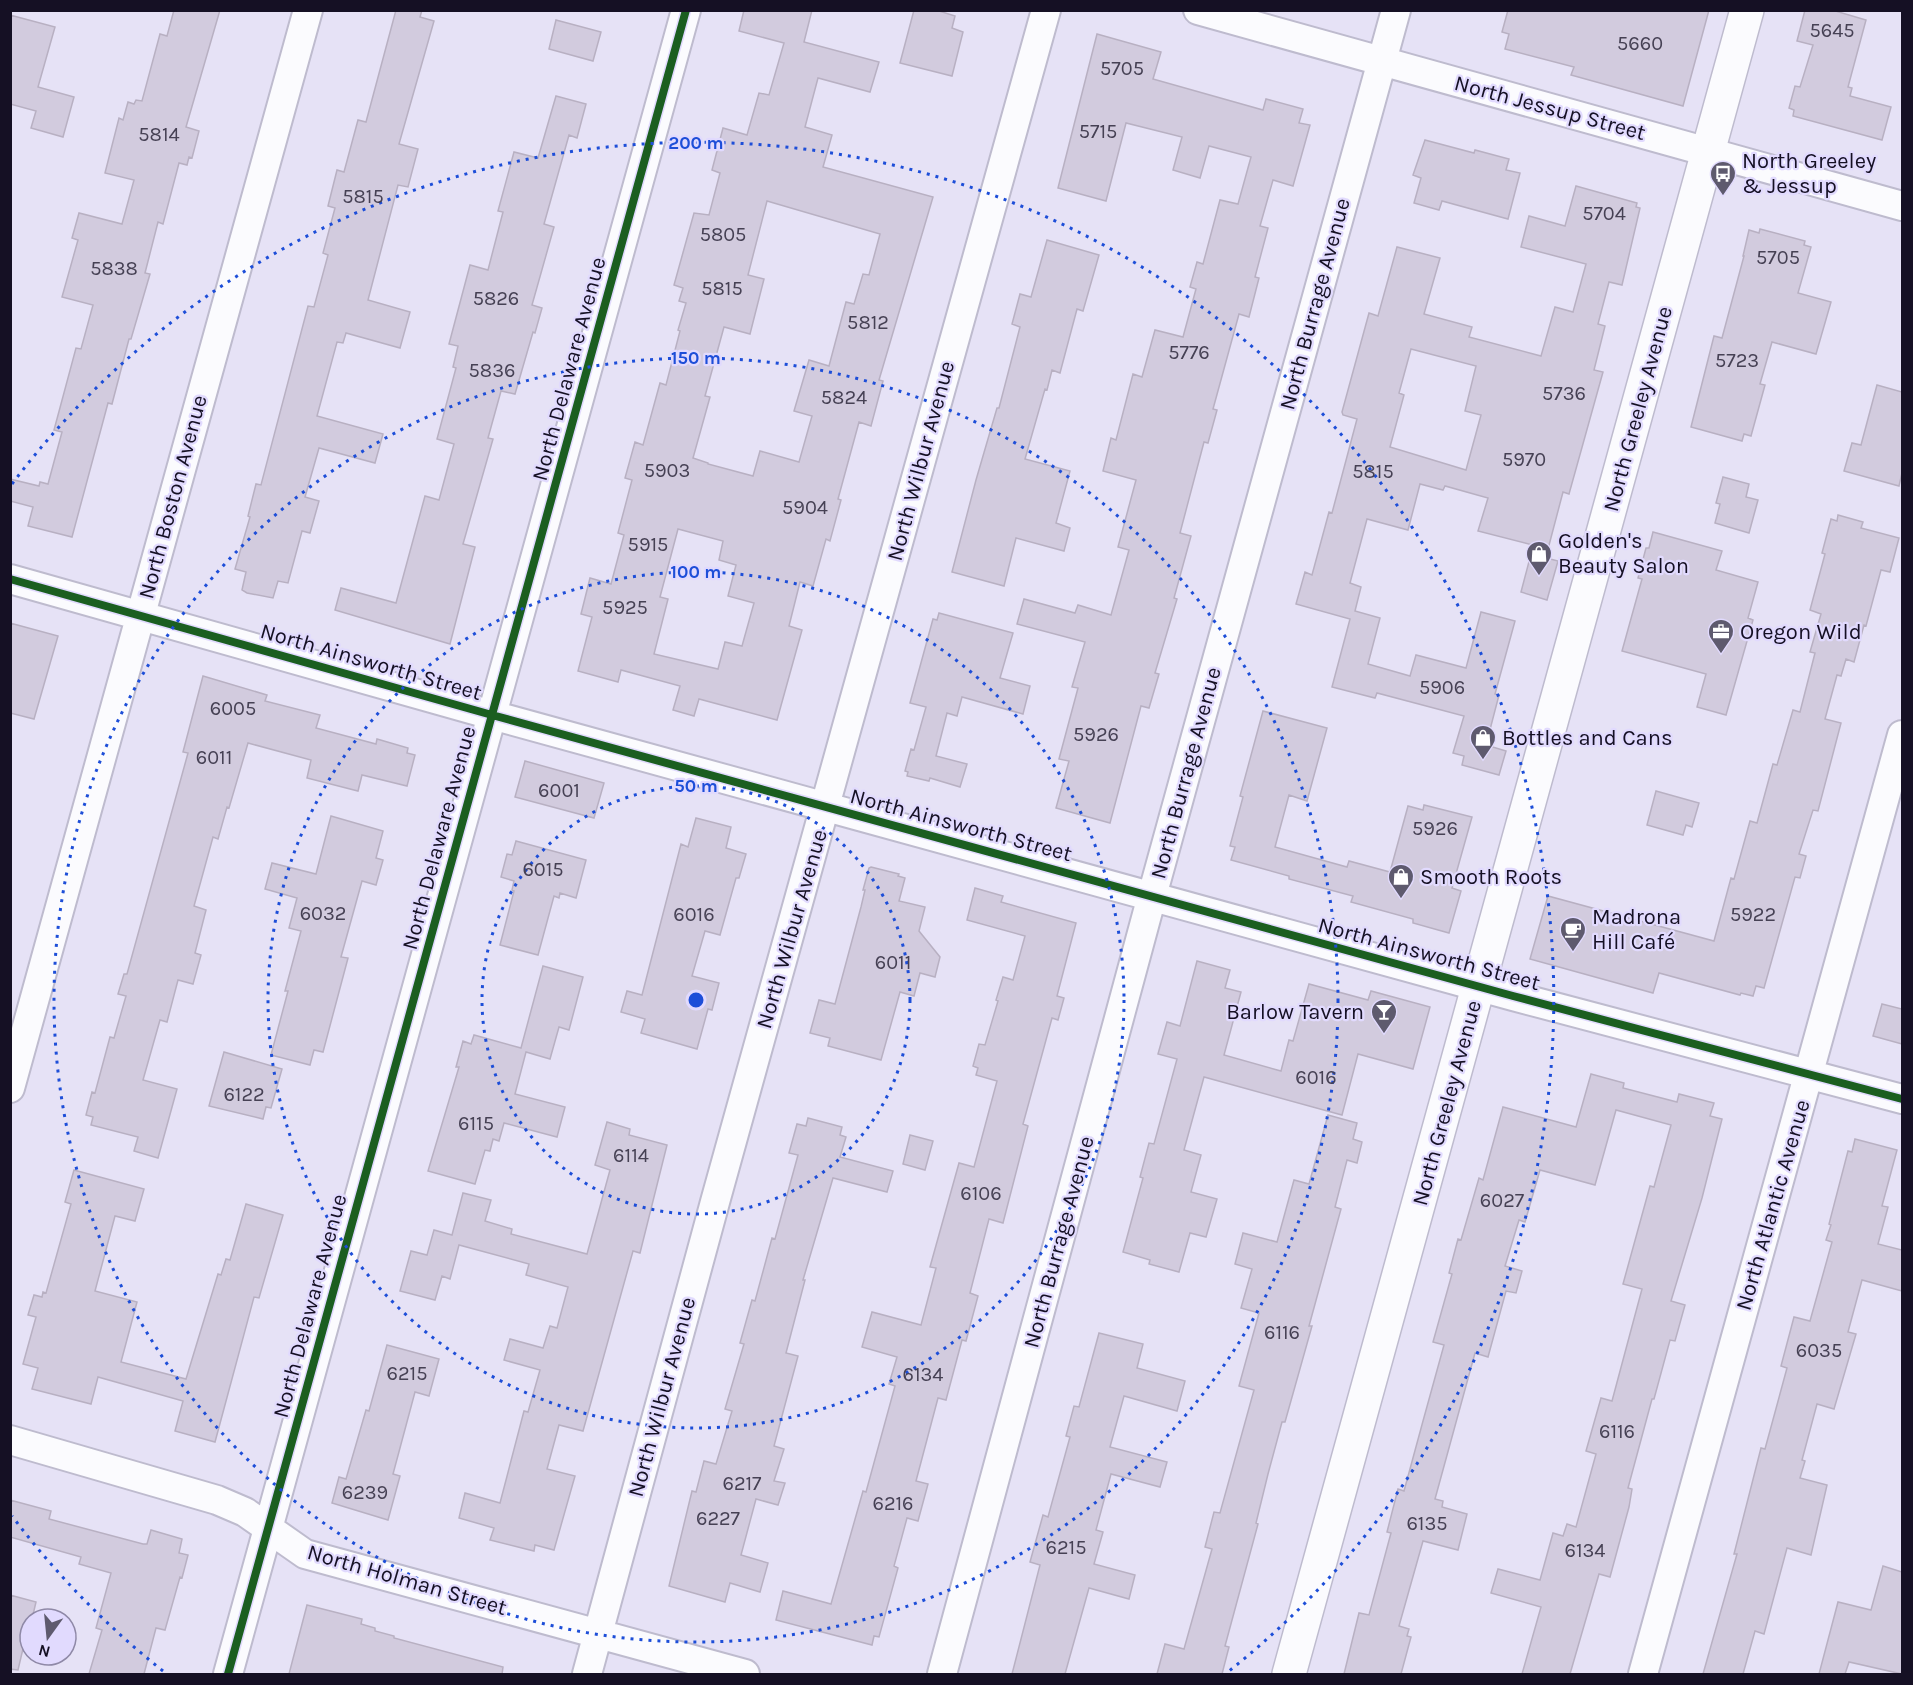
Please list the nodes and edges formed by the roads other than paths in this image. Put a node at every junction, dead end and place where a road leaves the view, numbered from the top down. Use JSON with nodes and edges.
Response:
{"nodes":[{"id":1,"x":308,"y":10,"type":"edge"},
{"id":2,"x":686,"y":10,"type":"edge"},
{"id":3,"x":1046,"y":10,"type":"edge"},
{"id":4,"x":1198,"y":10,"type":"edge"},
{"id":5,"x":1396,"y":10,"type":"edge"},
{"id":6,"x":1747,"y":10,"type":"edge"},
{"id":7,"x":1382,"y":62,"type":"junction"},
{"id":8,"x":1708,"y":152,"type":"junction"},
{"id":9,"x":1902,"y":206,"type":"edge"},
{"id":10,"x":10,"y":579,"type":"edge"},
{"id":11,"x":141,"y":616,"type":"junction"},
{"id":12,"x":492,"y":715,"type":"junction"},
{"id":13,"x":1902,"y":735,"type":"edge"},
{"id":14,"x":826,"y":806,"type":"junction"},
{"id":15,"x":1152,"y":896,"type":"junction"},
{"id":16,"x":1479,"y":987,"type":"junction"},
{"id":17,"x":1810,"y":1073,"type":"junction"},
{"id":18,"x":10,"y":1088,"type":"edge"},
{"id":19,"x":1902,"y":1099,"type":"edge"},
{"id":20,"x":10,"y":1440,"type":"edge"},
{"id":21,"x":268,"y":1528,"type":"junction"},
{"id":22,"x":598,"y":1633,"type":"junction"},
{"id":23,"x":228,"y":1674,"type":"edge"},
{"id":24,"x":587,"y":1674,"type":"edge"},
{"id":25,"x":745,"y":1674,"type":"edge"},
{"id":26,"x":942,"y":1674,"type":"edge"},
{"id":27,"x":1289,"y":1674,"type":"edge"},
{"id":28,"x":1643,"y":1674,"type":"edge"}],
"edges":[{"from":1,"to":11,"type":"street","name":"North Boston Avenue"},
{"from":2,"to":12,"type":"street","name":"North Delaware Avenue"},
{"from":3,"to":14,"type":"street","name":"North Wilbur Avenue"},
{"from":4,"to":7,"type":"street","name":"North Jessup Street"},
{"from":5,"to":7,"type":"street","name":"North Burrage Avenue"},
{"from":6,"to":8,"type":"main road","name":"North Greeley Avenue"},
{"from":7,"to":8,"type":"street","name":"North Jessup Street"},
{"from":7,"to":15,"type":"street","name":"North Burrage Avenue"},
{"from":8,"to":9,"type":"street","name":"North Jessup Street"},
{"from":8,"to":16,"type":"main road","name":"North Greeley Avenue"},
{"from":10,"to":11,"type":"street","name":"North Ainsworth Street"},
{"from":11,"to":12,"type":"street","name":"North Ainsworth Street"},
{"from":11,"to":18,"type":"street","name":"North Boston Avenue"},
{"from":12,"to":14,"type":"street","name":"North Ainsworth Street"},
{"from":12,"to":21,"type":"street","name":"North Delaware Avenue"},
{"from":13,"to":17,"type":"street","name":"North Atlantic Avenue"},
{"from":14,"to":15,"type":"street","name":"North Ainsworth Street"},
{"from":14,"to":22,"type":"street","name":"North Wilbur Avenue"},
{"from":15,"to":16,"type":"street","name":"North Ainsworth Street"},
{"from":15,"to":26,"type":"street","name":"North Burrage Avenue"},
{"from":16,"to":17,"type":"street","name":"North Ainsworth Street"},
{"from":16,"to":27,"type":"main road","name":"North Greeley Avenue"},
{"from":17,"to":19,"type":"street","name":"North Ainsworth Street"},
{"from":17,"to":28,"type":"street","name":"North Atlantic Avenue"},
{"from":20,"to":21,"type":"street","name":"North Holman Street"},
{"from":21,"to":22,"type":"street","name":"North Holman Street"},
{"from":21,"to":23,"type":"street","name":"North Delaware Avenue"},
{"from":22,"to":24,"type":"street","name":"North Wilbur Avenue"},
{"from":22,"to":25,"type":"street","name":"North Holman Street"}]}
